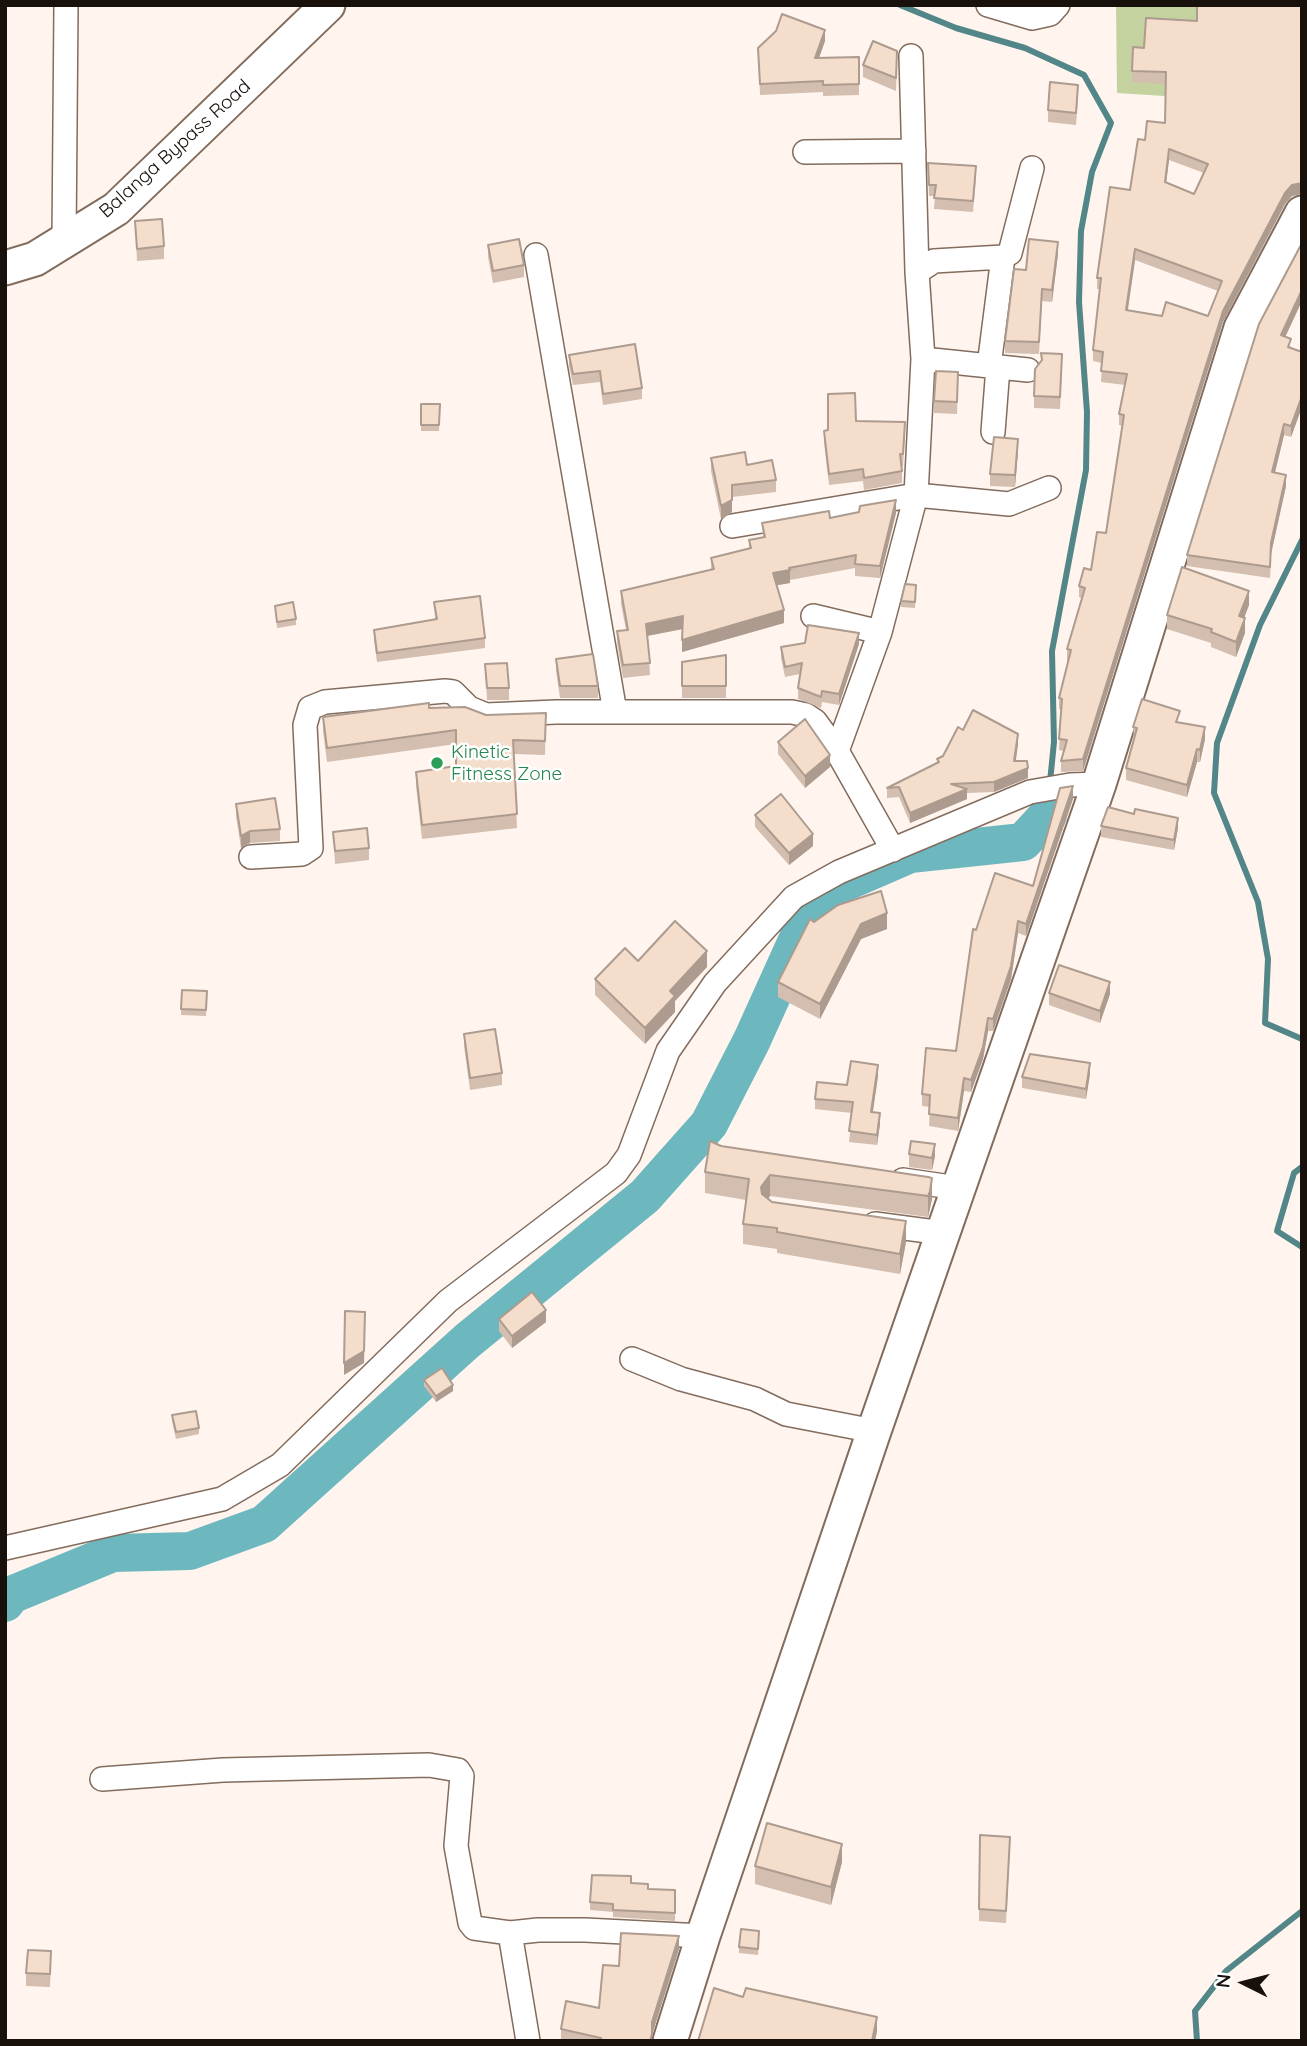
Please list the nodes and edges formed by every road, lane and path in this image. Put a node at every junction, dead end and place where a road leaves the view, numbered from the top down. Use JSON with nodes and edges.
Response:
{"nodes":[{"id":1,"x":66,"y":5,"type":"edge"},
{"id":2,"x":328,"y":5,"type":"edge"},
{"id":3,"x":988,"y":5,"type":"edge"},
{"id":4,"x":1058,"y":5,"type":"edge"},
{"id":5,"x":911,"y":56,"type":"dead end"},
{"id":6,"x":914,"y":151,"type":"junction"},
{"id":7,"x":805,"y":152,"type":"dead end"},
{"id":8,"x":1032,"y":168,"type":"dead end"},
{"id":9,"x":1302,"y":213,"type":"edge"},
{"id":10,"x":64,"y":241,"type":"junction"},
{"id":11,"x":536,"y":255,"type":"dead end"},
{"id":12,"x":1003,"y":257,"type":"junction"},
{"id":13,"x":5,"y":268,"type":"edge"},
{"id":14,"x":917,"y":272,"type":"junction"},
{"id":15,"x":923,"y":359,"type":"junction"},
{"id":16,"x":994,"y":367,"type":"junction"},
{"id":17,"x":1028,"y":370,"type":"dead end"},
{"id":18,"x":993,"y":432,"type":"dead end"},
{"id":19,"x":1049,"y":488,"type":"dead end"},
{"id":20,"x":916,"y":495,"type":"junction"},
{"id":21,"x":732,"y":526,"type":"dead end"},
{"id":22,"x":813,"y":616,"type":"dead end"},
{"id":23,"x":880,"y":632,"type":"junction"},
{"id":24,"x":615,"y":712,"type":"junction"},
{"id":25,"x":837,"y":751,"type":"junction"},
{"id":26,"x":1085,"y":784,"type":"junction"},
{"id":27,"x":893,"y":850,"type":"junction"},
{"id":28,"x":251,"y":857,"type":"dead end"},
{"id":29,"x":880,"y":1177,"type":"edge"},
{"id":30,"x":958,"y":1188,"type":"junction"},
{"id":31,"x":852,"y":1220,"type":"edge"},
{"id":32,"x":943,"y":1233,"type":"junction"},
{"id":33,"x":632,"y":1359,"type":"dead end"},
{"id":34,"x":874,"y":1432,"type":"junction"},
{"id":35,"x":5,"y":1548,"type":"edge"},
{"id":36,"x":102,"y":1779,"type":"dead end"},
{"id":37,"x":510,"y":1933,"type":"junction"},
{"id":38,"x":702,"y":1936,"type":"junction"},
{"id":39,"x":528,"y":2041,"type":"edge"},
{"id":40,"x":670,"y":2041,"type":"edge"}],
"edges":[{"from":1,"to":10,"type":"street"},
{"from":2,"to":10,"type":"street","name":"Balanga Bypass Road"},
{"from":3,"to":4,"type":"street"},
{"from":5,"to":6,"type":"street"},
{"from":6,"to":7,"type":"street"},
{"from":6,"to":14,"type":"street"},
{"from":8,"to":12,"type":"street"},
{"from":9,"to":26,"type":"street"},
{"from":10,"to":13,"type":"street","name":"Balanga Bypass Road"},
{"from":11,"to":24,"type":"street"},
{"from":12,"to":14,"type":"street"},
{"from":12,"to":16,"type":"street"},
{"from":14,"to":15,"type":"street"},
{"from":15,"to":16,"type":"street"},
{"from":15,"to":20,"type":"street"},
{"from":16,"to":17,"type":"street"},
{"from":16,"to":18,"type":"street"},
{"from":19,"to":20,"type":"street"},
{"from":20,"to":21,"type":"street"},
{"from":20,"to":23,"type":"street"},
{"from":22,"to":23,"type":"street"},
{"from":23,"to":25,"type":"street"},
{"from":24,"to":25,"type":"street"},
{"from":24,"to":28,"type":"street"},
{"from":25,"to":27,"type":"street"},
{"from":26,"to":27,"type":"street"},
{"from":26,"to":30,"type":"street"},
{"from":27,"to":35,"type":"street"},
{"from":29,"to":30,"type":"street"},
{"from":30,"to":32,"type":"street"},
{"from":31,"to":32,"type":"street"},
{"from":32,"to":34,"type":"street"},
{"from":33,"to":34,"type":"street"},
{"from":34,"to":38,"type":"street"},
{"from":36,"to":37,"type":"street"},
{"from":37,"to":38,"type":"street"},
{"from":37,"to":39,"type":"street"},
{"from":38,"to":40,"type":"street"}]}
